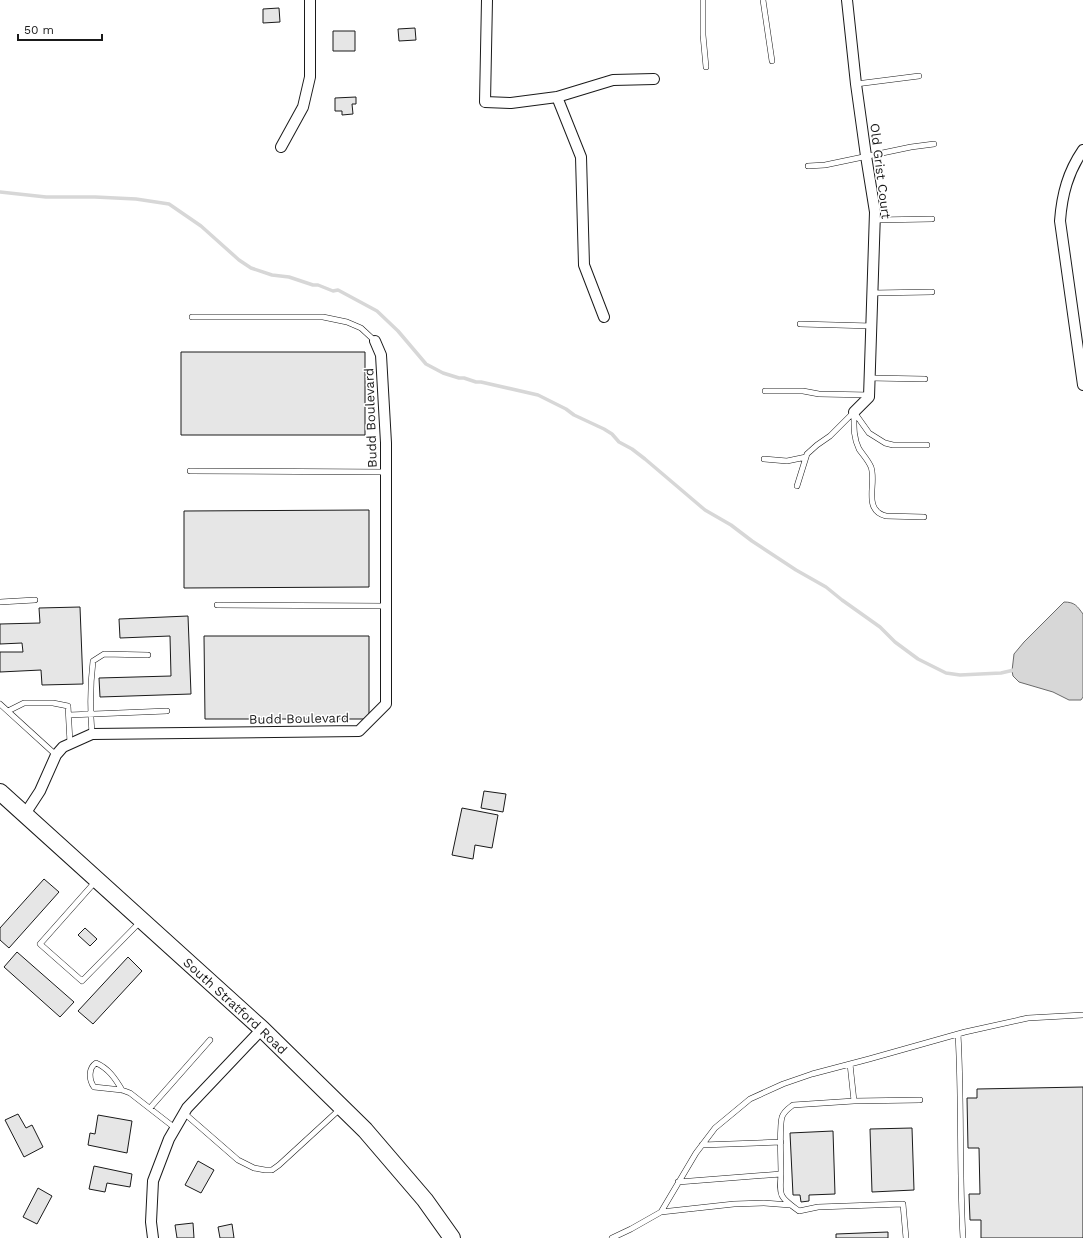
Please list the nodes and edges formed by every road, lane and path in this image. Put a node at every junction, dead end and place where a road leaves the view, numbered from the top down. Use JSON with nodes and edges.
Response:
{"nodes":[{"id":1,"x":310,"y":0,"type":"edge"},
{"id":2,"x":487,"y":0,"type":"edge"},
{"id":3,"x":703,"y":0,"type":"edge"},
{"id":4,"x":763,"y":0,"type":"edge"},
{"id":5,"x":847,"y":0,"type":"edge"},
{"id":6,"x":772,"y":61,"type":"dead end"},
{"id":7,"x":706,"y":67,"type":"dead end"},
{"id":8,"x":918,"y":76,"type":"dead end"},
{"id":9,"x":654,"y":79,"type":"dead end"},
{"id":10,"x":856,"y":84,"type":"junction"},
{"id":11,"x":557,"y":96,"type":"junction"},
{"id":12,"x":934,"y":144,"type":"dead end"},
{"id":13,"x":281,"y":147,"type":"dead end"},
{"id":14,"x":1083,"y":150,"type":"edge"},
{"id":15,"x":866,"y":156,"type":"junction"},
{"id":16,"x":808,"y":166,"type":"dead end"},
{"id":17,"x":875,"y":220,"type":"junction"},
{"id":18,"x":932,"y":220,"type":"dead end"},
{"id":19,"x":932,"y":292,"type":"dead end"},
{"id":20,"x":872,"y":293,"type":"junction"},
{"id":21,"x":192,"y":317,"type":"dead end"},
{"id":22,"x":604,"y":317,"type":"dead end"},
{"id":23,"x":800,"y":324,"type":"dead end"},
{"id":24,"x":872,"y":326,"type":"junction"},
{"id":25,"x":375,"y":341,"type":"joint"},
{"id":26,"x":870,"y":378,"type":"junction"},
{"id":27,"x":925,"y":379,"type":"dead end"},
{"id":28,"x":1083,"y":385,"type":"edge"},
{"id":29,"x":765,"y":391,"type":"dead end"},
{"id":30,"x":870,"y":395,"type":"junction"},
{"id":31,"x":854,"y":412,"type":"junction"},
{"id":32,"x":927,"y":445,"type":"dead end"},
{"id":33,"x":806,"y":457,"type":"junction"},
{"id":34,"x":764,"y":459,"type":"dead end"},
{"id":35,"x":190,"y":471,"type":"dead end"},
{"id":36,"x":386,"y":472,"type":"junction"},
{"id":37,"x":797,"y":486,"type":"dead end"},
{"id":38,"x":924,"y":517,"type":"dead end"},
{"id":39,"x":36,"y":600,"type":"dead end"},
{"id":40,"x":0,"y":602,"type":"edge"},
{"id":41,"x":217,"y":605,"type":"dead end"},
{"id":42,"x":386,"y":606,"type":"junction"},
{"id":43,"x":148,"y":654,"type":"dead end"},
{"id":44,"x":0,"y":704,"type":"edge"},
{"id":45,"x":8,"y":711,"type":"junction"},
{"id":46,"x":167,"y":711,"type":"dead end"},
{"id":47,"x":90,"y":714,"type":"junction"},
{"id":48,"x":69,"y":715,"type":"junction"},
{"id":49,"x":92,"y":734,"type":"junction"},
{"id":50,"x":70,"y":744,"type":"junction"},
{"id":51,"x":56,"y":755,"type":"junction"},
{"id":52,"x":0,"y":792,"type":"edge"},
{"id":53,"x":25,"y":814,"type":"junction"},
{"id":54,"x":97,"y":879,"type":"junction"},
{"id":55,"x":142,"y":920,"type":"junction"},
{"id":56,"x":1083,"y":1015,"type":"edge"},
{"id":57,"x":262,"y":1029,"type":"junction"},
{"id":58,"x":958,"y":1034,"type":"junction"},
{"id":59,"x":210,"y":1040,"type":"dead end"},
{"id":60,"x":850,"y":1064,"type":"junction"},
{"id":61,"x":122,"y":1090,"type":"junction"},
{"id":62,"x":920,"y":1100,"type":"dead end"},
{"id":63,"x":854,"y":1101,"type":"junction"},
{"id":64,"x":342,"y":1107,"type":"junction"},
{"id":65,"x":150,"y":1108,"type":"junction"},
{"id":66,"x":184,"y":1113,"type":"junction"},
{"id":67,"x":175,"y":1128,"type":"junction"},
{"id":68,"x":781,"y":1142,"type":"junction"},
{"id":69,"x":702,"y":1145,"type":"junction"},
{"id":70,"x":781,"y":1174,"type":"junction"},
{"id":71,"x":678,"y":1182,"type":"junction"},
{"id":72,"x":790,"y":1205,"type":"junction"},
{"id":73,"x":661,"y":1212,"type":"junction"},
{"id":74,"x":153,"y":1238,"type":"edge"},
{"id":75,"x":452,"y":1238,"type":"edge"},
{"id":76,"x":612,"y":1238,"type":"edge"},
{"id":77,"x":906,"y":1238,"type":"edge"},
{"id":78,"x":963,"y":1238,"type":"edge"}],
"edges":[{"from":1,"to":13,"type":"street"},
{"from":2,"to":11,"type":"street"},
{"from":3,"to":7,"type":"lane"},
{"from":4,"to":6,"type":"lane"},
{"from":5,"to":10,"type":"street","name":"Old Grist Court"},
{"from":8,"to":10,"type":"lane"},
{"from":9,"to":11,"type":"street"},
{"from":10,"to":15,"type":"street","name":"Old Grist Court"},
{"from":11,"to":22,"type":"street"},
{"from":12,"to":15,"type":"lane"},
{"from":14,"to":28,"type":"street"},
{"from":15,"to":16,"type":"lane"},
{"from":15,"to":17,"type":"street","name":"Old Grist Court"},
{"from":17,"to":18,"type":"lane"},
{"from":17,"to":20,"type":"street","name":"Old Grist Court"},
{"from":19,"to":20,"type":"lane"},
{"from":20,"to":24,"type":"street","name":"Old Grist Court"},
{"from":21,"to":25,"type":"lane"},
{"from":23,"to":24,"type":"lane"},
{"from":24,"to":26,"type":"street","name":"Old Grist Court"},
{"from":25,"to":36,"type":"street","name":"Budd Boulevard"},
{"from":26,"to":27,"type":"lane"},
{"from":26,"to":30,"type":"street","name":"Old Grist Court"},
{"from":29,"to":30,"type":"lane"},
{"from":30,"to":31,"type":"street"},
{"from":31,"to":32,"type":"lane"},
{"from":31,"to":33,"type":"lane"},
{"from":31,"to":38,"type":"lane"},
{"from":33,"to":34,"type":"lane"},
{"from":33,"to":37,"type":"lane"},
{"from":35,"to":36,"type":"lane"},
{"from":36,"to":42,"type":"street","name":"Budd Boulevard"},
{"from":39,"to":40,"type":"lane"},
{"from":41,"to":42,"type":"lane"},
{"from":42,"to":49,"type":"street","name":"Budd Boulevard"},
{"from":43,"to":47,"type":"lane"},
{"from":44,"to":45,"type":"lane"},
{"from":45,"to":48,"type":"lane"},
{"from":45,"to":51,"type":"lane"},
{"from":46,"to":47,"type":"lane"},
{"from":47,"to":48,"type":"lane"},
{"from":47,"to":49,"type":"lane"},
{"from":48,"to":50,"type":"lane"},
{"from":49,"to":50,"type":"street","name":"Budd Boulevard"},
{"from":50,"to":51,"type":"street","name":"Budd Boulevard"},
{"from":51,"to":53,"type":"street","name":"Budd Boulevard"},
{"from":52,"to":53,"type":"main road","name":"South Stratford Road"},
{"from":53,"to":54,"type":"main road","name":"South Stratford Road"},
{"from":54,"to":55,"type":"main road","name":"South Stratford Road"},
{"from":54,"to":55,"type":"lane"},
{"from":55,"to":57,"type":"main road","name":"South Stratford Road"},
{"from":56,"to":58,"type":"lane"},
{"from":57,"to":64,"type":"main road","name":"South Stratford Road"},
{"from":57,"to":66,"type":"street"},
{"from":58,"to":60,"type":"lane"},
{"from":58,"to":78,"type":"lane"},
{"from":59,"to":65,"type":"lane"},
{"from":60,"to":63,"type":"lane"},
{"from":60,"to":69,"type":"lane"},
{"from":61,"to":61,"type":"lane"},
{"from":61,"to":65,"type":"lane"},
{"from":62,"to":63,"type":"lane"},
{"from":63,"to":68,"type":"lane"},
{"from":64,"to":66,"type":"lane"},
{"from":64,"to":75,"type":"main road","name":"South Stratford Road"},
{"from":65,"to":67,"type":"lane"},
{"from":66,"to":67,"type":"street"},
{"from":67,"to":74,"type":"street"},
{"from":68,"to":69,"type":"lane"},
{"from":68,"to":70,"type":"lane"},
{"from":69,"to":71,"type":"lane"},
{"from":70,"to":71,"type":"lane"},
{"from":70,"to":72,"type":"lane"},
{"from":71,"to":73,"type":"lane"},
{"from":72,"to":73,"type":"lane"},
{"from":72,"to":77,"type":"lane"},
{"from":73,"to":76,"type":"lane"}]}
